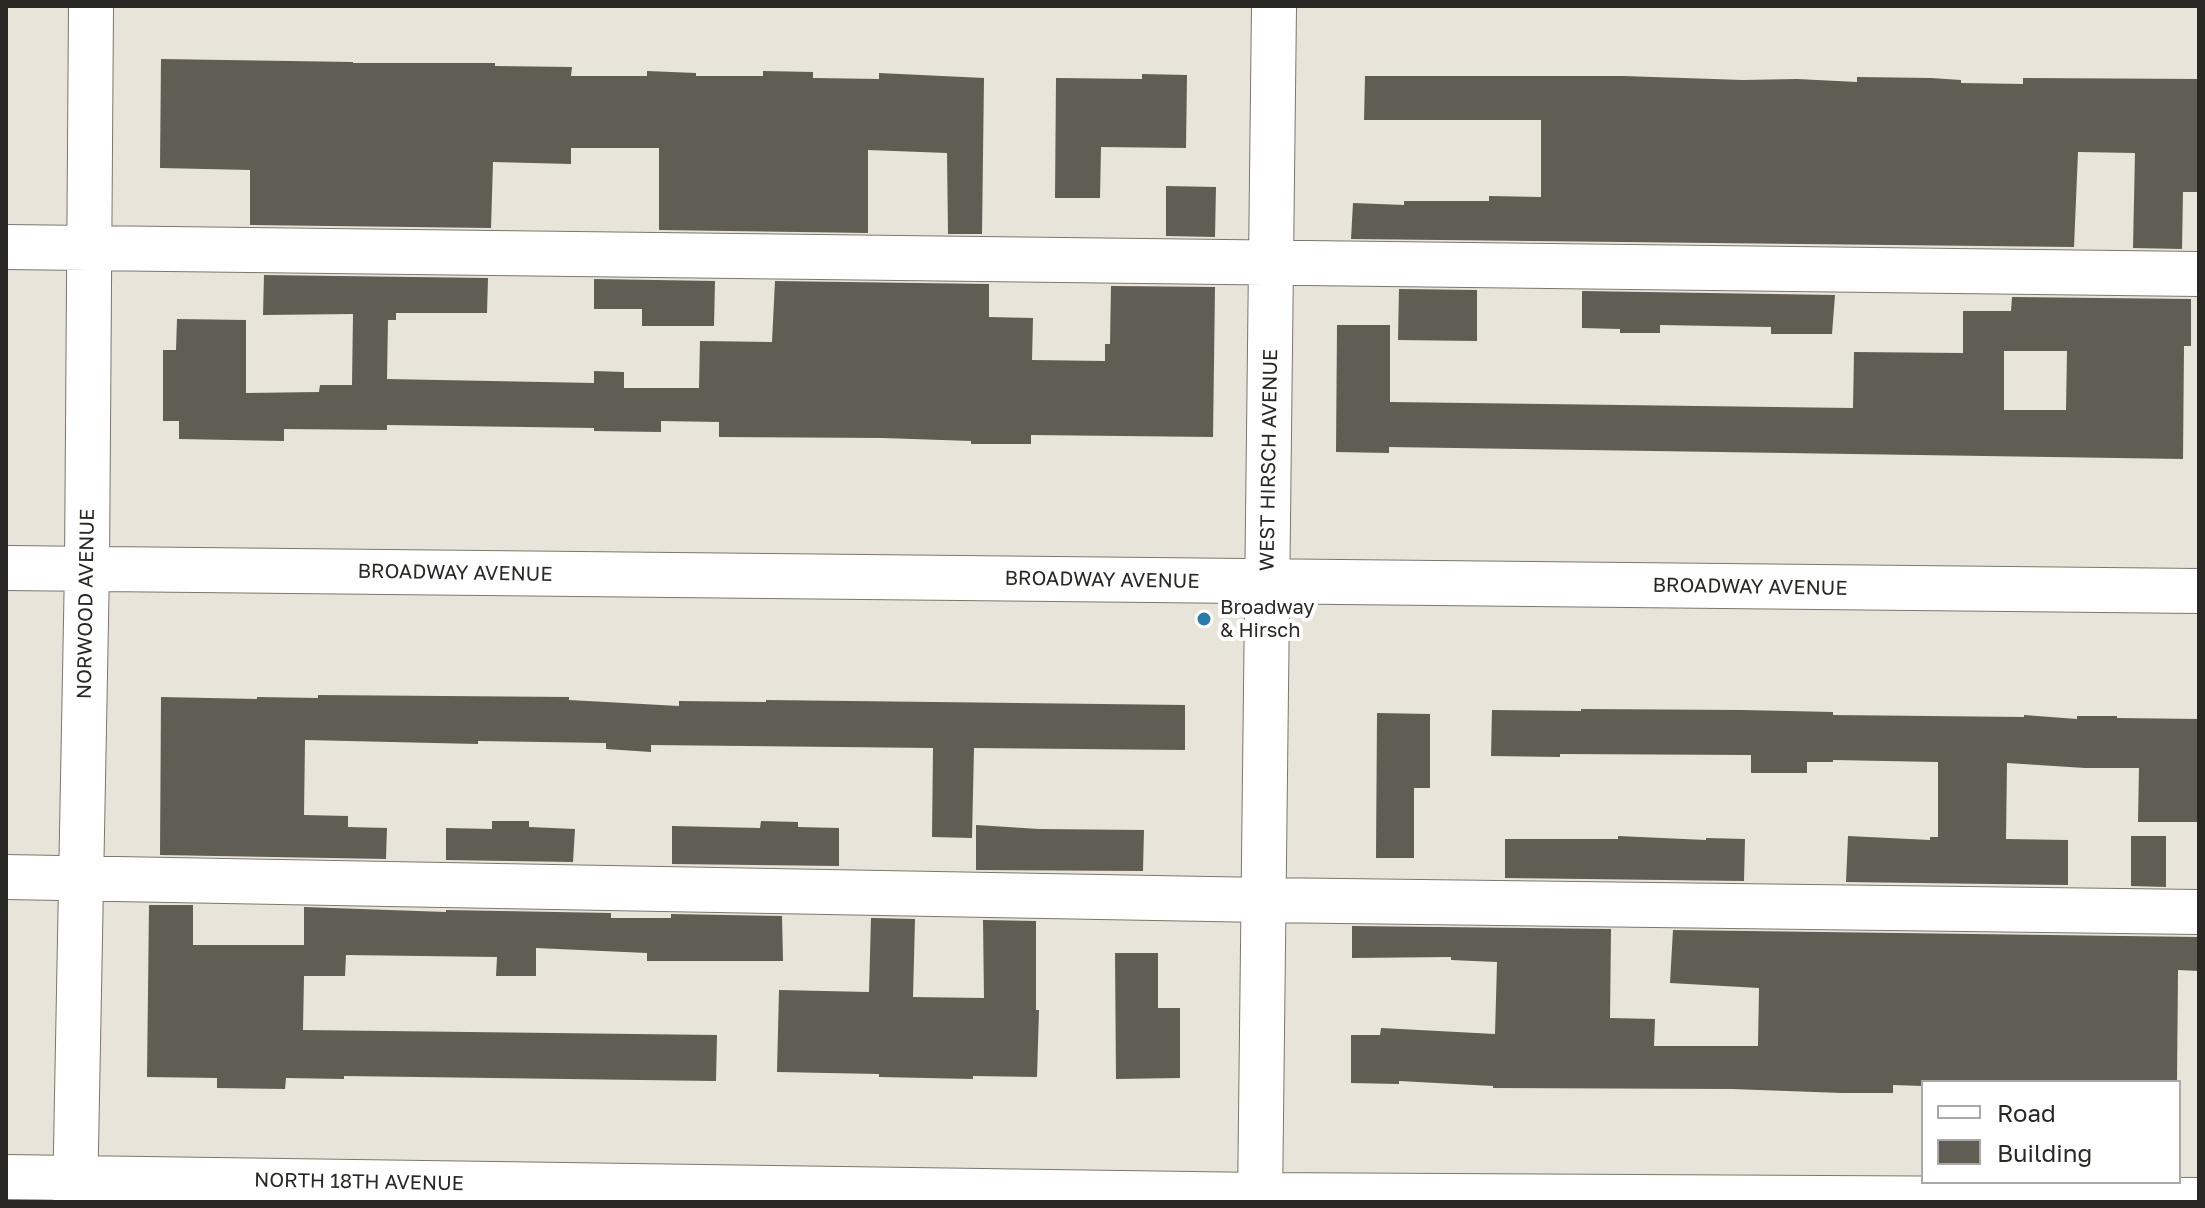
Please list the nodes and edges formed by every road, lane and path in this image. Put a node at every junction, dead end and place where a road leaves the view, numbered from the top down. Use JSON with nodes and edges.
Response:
{"nodes":[{"id":1,"x":91,"y":6,"type":"edge"},
{"id":2,"x":1274,"y":6,"type":"edge"},
{"id":3,"x":6,"y":247,"type":"edge"},
{"id":4,"x":89,"y":248,"type":"junction"},
{"id":5,"x":1271,"y":263,"type":"junction"},
{"id":6,"x":2199,"y":274,"type":"edge"},
{"id":7,"x":6,"y":568,"type":"edge"},
{"id":8,"x":87,"y":568,"type":"junction"},
{"id":9,"x":1267,"y":581,"type":"junction"},
{"id":10,"x":2199,"y":591,"type":"edge"},
{"id":11,"x":6,"y":877,"type":"edge"},
{"id":12,"x":81,"y":878,"type":"junction"},
{"id":13,"x":1264,"y":900,"type":"junction"},
{"id":14,"x":2199,"y":912,"type":"edge"},
{"id":15,"x":6,"y":1177,"type":"edge"},
{"id":16,"x":75,"y":1190,"type":"edge"},
{"id":17,"x":1260,"y":1198,"type":"edge"},
{"id":18,"x":2199,"y":1200,"type":"edge"}],
"edges":[{"from":1,"to":4,"type":"street","name":"NORWOOD AVENUE"},
{"from":2,"to":5,"type":"street","name":"WEST HIRSCH AVENUE"},
{"from":3,"to":4,"type":"street"},
{"from":4,"to":5,"type":"street"},
{"from":4,"to":8,"type":"street","name":"NORWOOD AVENUE"},
{"from":5,"to":6,"type":"street"},
{"from":5,"to":9,"type":"street","name":"WEST HIRSCH AVENUE"},
{"from":7,"to":8,"type":"street","name":"BROADWAY AVENUE"},
{"from":8,"to":9,"type":"street","name":"BROADWAY AVENUE"},
{"from":8,"to":12,"type":"street","name":"NORWOOD AVENUE"},
{"from":9,"to":10,"type":"street","name":"BROADWAY AVENUE"},
{"from":9,"to":13,"type":"street","name":"WEST HIRSCH AVENUE"},
{"from":11,"to":12,"type":"street"},
{"from":12,"to":13,"type":"street"},
{"from":12,"to":16,"type":"street","name":"NORWOOD AVENUE"},
{"from":13,"to":14,"type":"street"},
{"from":13,"to":17,"type":"street","name":"WEST HIRSCH AVENUE"},
{"from":15,"to":16,"type":"street","name":"NORTH 18TH AVENUE"},
{"from":16,"to":17,"type":"street","name":"NORTH 18TH AVENUE"},
{"from":17,"to":18,"type":"street","name":"NORTH 18TH AVENUE"}]}
